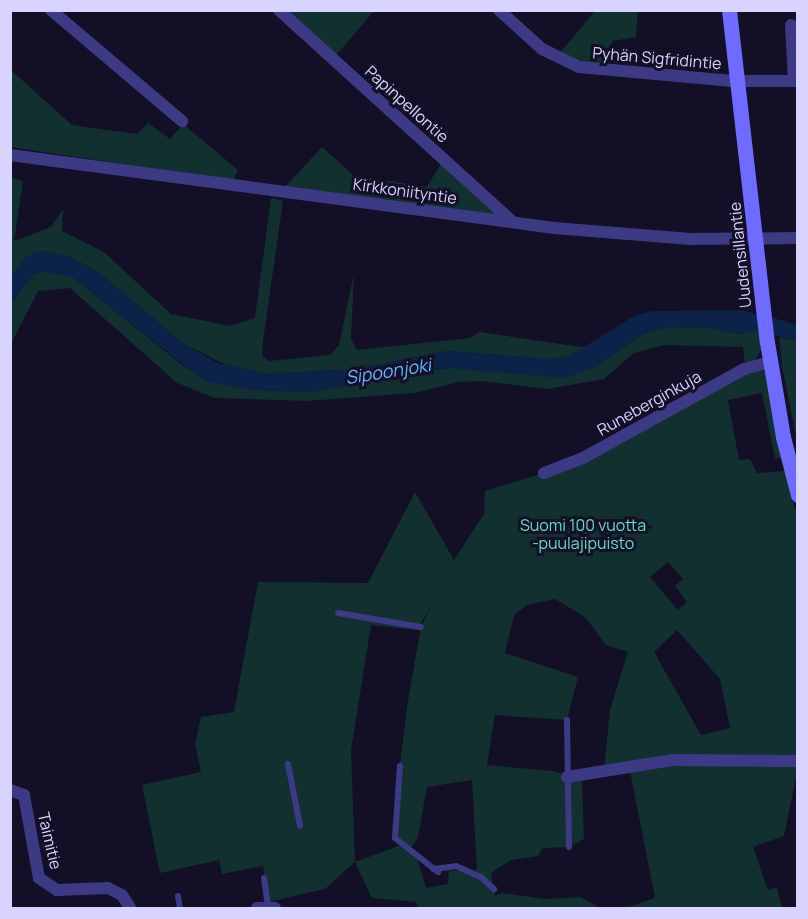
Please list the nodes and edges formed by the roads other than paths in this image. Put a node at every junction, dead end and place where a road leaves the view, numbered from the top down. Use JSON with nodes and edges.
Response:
{"nodes":[{"id":1,"x":51,"y":10,"type":"edge"},
{"id":2,"x":279,"y":10,"type":"edge"},
{"id":3,"x":499,"y":10,"type":"edge"},
{"id":4,"x":729,"y":10,"type":"edge"},
{"id":5,"x":791,"y":25,"type":"dead end"},
{"id":6,"x":738,"y":81,"type":"junction"},
{"id":7,"x":182,"y":121,"type":"dead end"},
{"id":8,"x":10,"y":155,"type":"edge"},
{"id":9,"x":513,"y":222,"type":"junction"},
{"id":10,"x":798,"y":238,"type":"edge"},
{"id":11,"x":756,"y":241,"type":"junction"},
{"id":12,"x":770,"y":362,"type":"junction"},
{"id":13,"x":544,"y":473,"type":"dead end"},
{"id":14,"x":798,"y":495,"type":"edge"},
{"id":15,"x":338,"y":613,"type":"dead end"},
{"id":16,"x":421,"y":627,"type":"dead end"},
{"id":17,"x":567,"y":720,"type":"dead end"},
{"id":18,"x":798,"y":761,"type":"edge"},
{"id":19,"x":288,"y":764,"type":"dead end"},
{"id":20,"x":400,"y":766,"type":"dead end"},
{"id":21,"x":567,"y":777,"type":"junction"},
{"id":22,"x":10,"y":790,"type":"edge"},
{"id":23,"x":300,"y":826,"type":"dead end"},
{"id":24,"x":569,"y":847,"type":"dead end"},
{"id":25,"x":264,"y":878,"type":"dead end"},
{"id":26,"x":494,"y":889,"type":"dead end"},
{"id":27,"x":178,"y":896,"type":"dead end"},
{"id":28,"x":267,"y":908,"type":"edge"},
{"id":29,"x":130,"y":909,"type":"edge"},
{"id":30,"x":180,"y":909,"type":"edge"}],
"edges":[{"from":1,"to":7,"type":"street"},
{"from":2,"to":9,"type":"street","name":"Papinpellontie"},
{"from":3,"to":6,"type":"street","name":"Pyhän Sigfridintie"},
{"from":4,"to":6,"type":"street","name":"Uudensillantie"},
{"from":5,"to":6,"type":"street","name":"Pyhän Sigfridintie"},
{"from":6,"to":11,"type":"street","name":"Uudensillantie"},
{"from":8,"to":9,"type":"street","name":"Kirkkoniityntie"},
{"from":9,"to":11,"type":"street","name":"Kirkkoniityntie"},
{"from":10,"to":11,"type":"street","name":"Kirkkoniityntie"},
{"from":11,"to":12,"type":"street","name":"Uudensillantie"},
{"from":12,"to":13,"type":"street","name":"Runeberginkuja"},
{"from":12,"to":14,"type":"street","name":"Uudensillantie"},
{"from":15,"to":16,"type":"lane"},
{"from":17,"to":21,"type":"lane"},
{"from":18,"to":21,"type":"street"},
{"from":19,"to":23,"type":"lane"},
{"from":20,"to":26,"type":"lane"},
{"from":21,"to":24,"type":"lane"},
{"from":22,"to":29,"type":"street","name":"Taimitie"},
{"from":25,"to":28,"type":"lane"},
{"from":27,"to":30,"type":"lane"}]}
